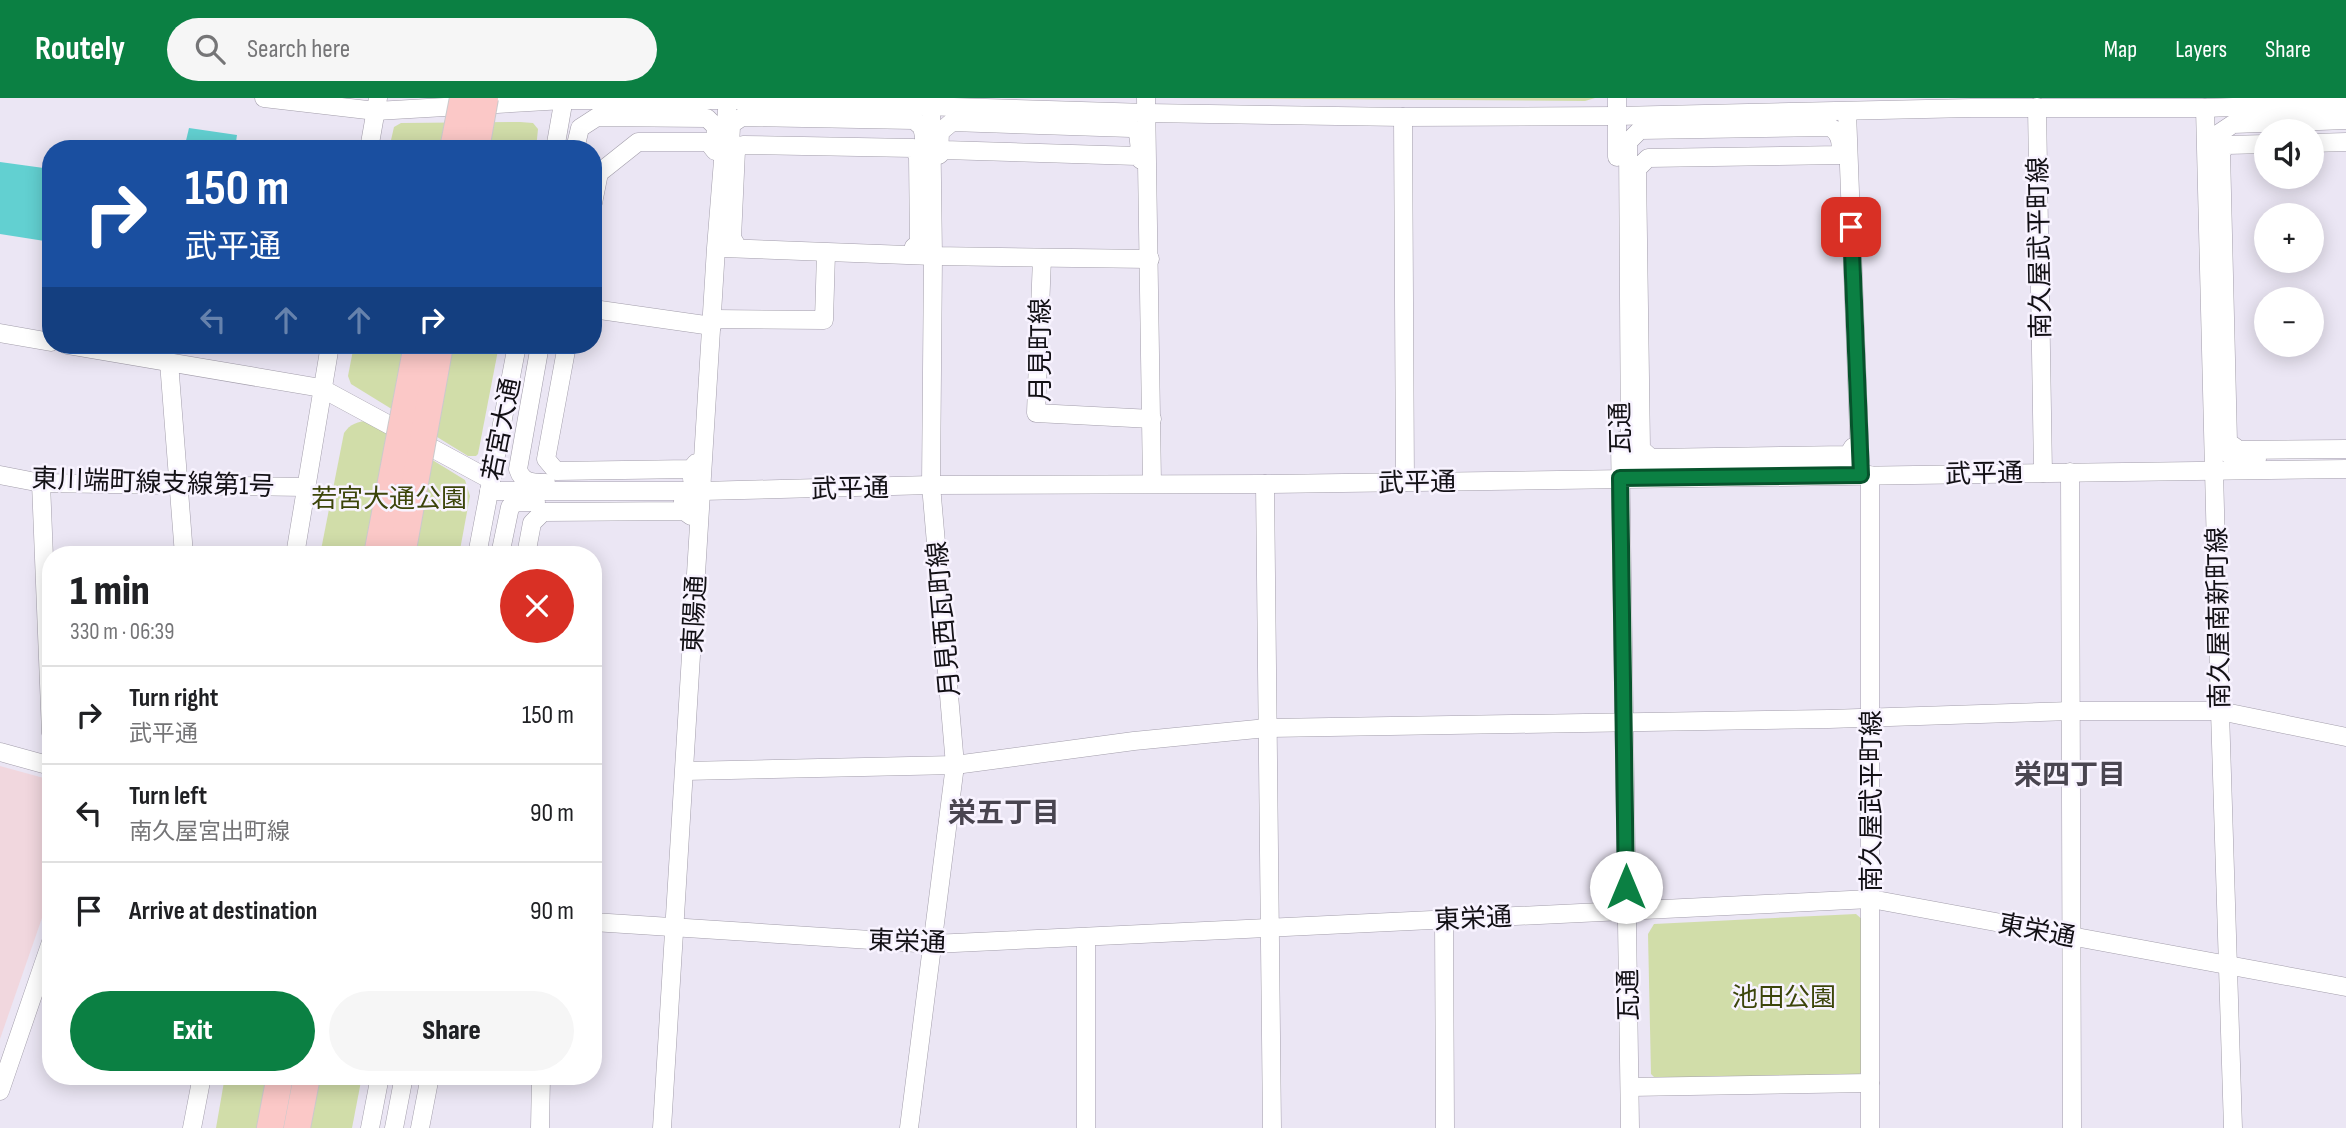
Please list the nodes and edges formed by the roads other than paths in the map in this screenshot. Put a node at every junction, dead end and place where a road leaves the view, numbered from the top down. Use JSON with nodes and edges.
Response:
{"nodes":[{"id":1,"x":264,"y":98,"type":"edge"},
{"id":2,"x":463,"y":98,"type":"edge"},
{"id":3,"x":485,"y":98,"type":"edge"},
{"id":4,"x":564,"y":99,"type":"edge"},
{"id":5,"x":728,"y":99,"type":"edge"},
{"id":6,"x":1971,"y":103,"type":"edge"},
{"id":7,"x":2185,"y":103,"type":"edge"},
{"id":8,"x":2233,"y":103,"type":"edge"},
{"id":9,"x":2346,"y":103,"type":"edge"},
{"id":10,"x":377,"y":105,"type":"edge"},
{"id":11,"x":931,"y":106,"type":"junction"},
{"id":12,"x":1147,"y":106,"type":"edge"},
{"id":13,"x":1617,"y":107,"type":"edge"},
{"id":14,"x":2037,"y":107,"type":"junction"},
{"id":15,"x":2205,"y":108,"type":"junction"},
{"id":16,"x":1847,"y":112,"type":"junction"},
{"id":17,"x":1403,"y":117,"type":"junction"},
{"id":18,"x":2346,"y":120,"type":"edge"},
{"id":19,"x":371,"y":140,"type":"edge"},
{"id":20,"x":455,"y":140,"type":"edge"},
{"id":21,"x":478,"y":140,"type":"edge"},
{"id":22,"x":557,"y":140,"type":"edge"},
{"id":23,"x":577,"y":140,"type":"edge"},
{"id":24,"x":2346,"y":142,"type":"edge"},
{"id":25,"x":2324,"y":143,"type":"edge"},
{"id":26,"x":2254,"y":144,"type":"edge"},
{"id":27,"x":913,"y":148,"type":"joint"},
{"id":28,"x":1841,"y":155,"type":"joint"},
{"id":29,"x":1137,"y":156,"type":"joint"},
{"id":30,"x":602,"y":171,"type":"edge"},
{"id":31,"x":716,"y":248,"type":"junction"},
{"id":32,"x":826,"y":253,"type":"junction"},
{"id":33,"x":933,"y":256,"type":"junction"},
{"id":34,"x":1042,"y":258,"type":"junction"},
{"id":35,"x":1150,"y":259,"type":"junction"},
{"id":36,"x":602,"y":310,"type":"edge"},
{"id":37,"x":713,"y":322,"type":"junction"},
{"id":38,"x":0,"y":333,"type":"edge"},
{"id":39,"x":42,"y":340,"type":"edge"},
{"id":40,"x":121,"y":354,"type":"edge"},
{"id":41,"x":328,"y":354,"type":"edge"},
{"id":42,"x":414,"y":354,"type":"edge"},
{"id":43,"x":438,"y":354,"type":"edge"},
{"id":44,"x":515,"y":354,"type":"edge"},
{"id":45,"x":538,"y":354,"type":"edge"},
{"id":46,"x":565,"y":354,"type":"edge"},
{"id":47,"x":169,"y":362,"type":"junction"},
{"id":48,"x":321,"y":388,"type":"junction"},
{"id":49,"x":1152,"y":419,"type":"junction"},
{"id":50,"x":2346,"y":449,"type":"edge"},
{"id":51,"x":2346,"y":458,"type":"edge"},
{"id":52,"x":2346,"y":469,"type":"edge"},
{"id":53,"x":2214,"y":471,"type":"junction"},
{"id":54,"x":2070,"y":472,"type":"junction"},
{"id":55,"x":2043,"y":473,"type":"junction"},
{"id":56,"x":0,"y":475,"type":"edge"},
{"id":57,"x":1866,"y":475,"type":"junction"},
{"id":58,"x":1620,"y":478,"type":"junction"},
{"id":59,"x":1405,"y":482,"type":"junction"},
{"id":60,"x":41,"y":483,"type":"junction"},
{"id":61,"x":1152,"y":483,"type":"junction"},
{"id":62,"x":1265,"y":484,"type":"junction"},
{"id":63,"x":179,"y":485,"type":"junction"},
{"id":64,"x":931,"y":485,"type":"junction"},
{"id":65,"x":306,"y":486,"type":"junction"},
{"id":66,"x":490,"y":486,"type":"junction"},
{"id":67,"x":702,"y":491,"type":"junction"},
{"id":68,"x":44,"y":546,"type":"edge"},
{"id":69,"x":183,"y":546,"type":"edge"},
{"id":70,"x":296,"y":546,"type":"edge"},
{"id":71,"x":379,"y":546,"type":"edge"},
{"id":72,"x":404,"y":546,"type":"edge"},
{"id":73,"x":479,"y":546,"type":"edge"},
{"id":74,"x":502,"y":546,"type":"edge"},
{"id":75,"x":528,"y":546,"type":"edge"},
{"id":76,"x":2072,"y":711,"type":"junction"},
{"id":77,"x":2220,"y":711,"type":"junction"},
{"id":78,"x":1872,"y":718,"type":"junction"},
{"id":79,"x":1625,"y":722,"type":"junction"},
{"id":80,"x":1267,"y":728,"type":"junction"},
{"id":81,"x":2346,"y":737,"type":"edge"},
{"id":82,"x":0,"y":752,"type":"edge"},
{"id":83,"x":42,"y":764,"type":"edge"},
{"id":84,"x":955,"y":765,"type":"junction"},
{"id":85,"x":685,"y":771,"type":"junction"},
{"id":86,"x":1871,"y":899,"type":"junction"},
{"id":87,"x":1626,"y":910,"type":"junction"},
{"id":88,"x":1444,"y":919,"type":"junction"},
{"id":89,"x":602,"y":923,"type":"edge"},
{"id":90,"x":674,"y":927,"type":"junction"},
{"id":91,"x":1270,"y":928,"type":"junction"},
{"id":92,"x":2070,"y":936,"type":"junction"},
{"id":93,"x":1086,"y":937,"type":"junction"},
{"id":94,"x":933,"y":944,"type":"junction"},
{"id":95,"x":2229,"y":965,"type":"junction"},
{"id":96,"x":42,"y":968,"type":"edge"},
{"id":97,"x":2346,"y":987,"type":"edge"},
{"id":98,"x":1870,"y":1083,"type":"junction"},
{"id":99,"x":200,"y":1085,"type":"edge"},
{"id":100,"x":278,"y":1085,"type":"edge"},
{"id":101,"x":305,"y":1085,"type":"edge"},
{"id":102,"x":378,"y":1085,"type":"edge"},
{"id":103,"x":402,"y":1085,"type":"edge"},
{"id":104,"x":428,"y":1085,"type":"edge"},
{"id":105,"x":541,"y":1085,"type":"edge"},
{"id":106,"x":1630,"y":1087,"type":"junction"},
{"id":107,"x":0,"y":1091,"type":"edge"},
{"id":108,"x":192,"y":1128,"type":"edge"},
{"id":109,"x":270,"y":1128,"type":"edge"},
{"id":110,"x":298,"y":1128,"type":"edge"},
{"id":111,"x":370,"y":1128,"type":"edge"},
{"id":112,"x":394,"y":1128,"type":"edge"},
{"id":113,"x":420,"y":1128,"type":"edge"},
{"id":114,"x":540,"y":1128,"type":"edge"},
{"id":115,"x":662,"y":1128,"type":"edge"},
{"id":116,"x":909,"y":1128,"type":"edge"},
{"id":117,"x":1086,"y":1128,"type":"edge"},
{"id":118,"x":1272,"y":1128,"type":"edge"},
{"id":119,"x":1444,"y":1128,"type":"edge"},
{"id":120,"x":1630,"y":1128,"type":"edge"},
{"id":121,"x":1870,"y":1128,"type":"edge"},
{"id":122,"x":2071,"y":1128,"type":"edge"},
{"id":123,"x":2233,"y":1128,"type":"edge"}],
"edges":[{"from":1,"to":10,"type":"street"},
{"from":2,"to":20,"type":"highway","bridge":true},
{"from":3,"to":21,"type":"highway","bridge":true},
{"from":4,"to":5,"type":"street"},
{"from":4,"to":10,"type":"street"},
{"from":4,"to":22,"type":"street"},
{"from":5,"to":11,"type":"street"},
{"from":5,"to":31,"type":"street","name":"東陽通"},
{"from":6,"to":14,"type":"street"},
{"from":6,"to":16,"type":"street"},
{"from":7,"to":14,"type":"street"},
{"from":7,"to":15,"type":"street"},
{"from":8,"to":9,"type":"street"},
{"from":8,"to":15,"type":"street"},
{"from":10,"to":19,"type":"street"},
{"from":11,"to":12,"type":"street"},
{"from":11,"to":33,"type":"street","name":"月見西瓦町線"},
{"from":12,"to":17,"type":"street"},
{"from":12,"to":35,"type":"street"},
{"from":13,"to":16,"type":"street"},
{"from":13,"to":17,"type":"street"},
{"from":13,"to":58,"type":"street","name":"瓦通"},
{"from":14,"to":55,"type":"street","name":"南久屋武平町線"},
{"from":15,"to":53,"type":"street","name":"南久屋南新町線"},
{"from":16,"to":57,"type":"street","name":"南久屋武平町線"},
{"from":17,"to":59,"type":"street"},
{"from":18,"to":51,"type":"street"},
{"from":23,"to":30,"type":"street"},
{"from":24,"to":25,"type":"street"},
{"from":26,"to":50,"type":"street"},
{"from":27,"to":27,"type":"street"},
{"from":28,"to":28,"type":"street"},
{"from":29,"to":29,"type":"street"},
{"from":31,"to":32,"type":"street"},
{"from":31,"to":37,"type":"street","name":"東陽通"},
{"from":32,"to":33,"type":"street"},
{"from":32,"to":37,"type":"street"},
{"from":33,"to":34,"type":"street"},
{"from":33,"to":64,"type":"street","name":"月見西瓦町線"},
{"from":34,"to":35,"type":"street"},
{"from":34,"to":49,"type":"street","name":"月見町線"},
{"from":35,"to":49,"type":"street"},
{"from":36,"to":37,"type":"street"},
{"from":37,"to":67,"type":"street","name":"東陽通"},
{"from":38,"to":39,"type":"street"},
{"from":40,"to":47,"type":"street","name":"武平通"},
{"from":41,"to":48,"type":"street"},
{"from":42,"to":71,"type":"highway","bridge":true},
{"from":43,"to":72,"type":"highway","bridge":true},
{"from":44,"to":66,"type":"street","name":"若宮大通"},
{"from":45,"to":46,"type":"street"},
{"from":47,"to":48,"type":"street","name":"武平通"},
{"from":47,"to":63,"type":"street"},
{"from":48,"to":65,"type":"street"},
{"from":48,"to":66,"type":"street","name":"武平通"},
{"from":49,"to":61,"type":"street"},
{"from":52,"to":53,"type":"street","name":"武平通"},
{"from":53,"to":54,"type":"street","name":"武平通"},
{"from":53,"to":77,"type":"street","name":"南久屋南新町線"},
{"from":54,"to":55,"type":"street","name":"武平通"},
{"from":54,"to":76,"type":"street"},
{"from":55,"to":57,"type":"street","name":"武平通"},
{"from":56,"to":60,"type":"street","name":"東川端町線支線第1号"},
{"from":57,"to":58,"type":"street","name":"武平通"},
{"from":57,"to":78,"type":"street","name":"南久屋武平町線"},
{"from":58,"to":59,"type":"street","name":"武平通"},
{"from":58,"to":79,"type":"street","name":"瓦通"},
{"from":59,"to":62,"type":"street","name":"武平通"},
{"from":60,"to":63,"type":"street","name":"東川端町線支線第1号"},
{"from":60,"to":68,"type":"street"},
{"from":61,"to":62,"type":"street","name":"武平通"},
{"from":61,"to":64,"type":"street","name":"武平通"},
{"from":62,"to":80,"type":"street"},
{"from":63,"to":65,"type":"street","name":"東川端町線支線第1号"},
{"from":63,"to":69,"type":"street"},
{"from":64,"to":67,"type":"street","name":"武平通"},
{"from":64,"to":84,"type":"street","name":"月見西瓦町線"},
{"from":65,"to":70,"type":"street"},
{"from":66,"to":67,"type":"street","name":"武平通"},
{"from":66,"to":73,"type":"street","name":"若宮大通"},
{"from":67,"to":85,"type":"street","name":"東陽通"},
{"from":74,"to":75,"type":"street"},
{"from":76,"to":77,"type":"street"},
{"from":76,"to":78,"type":"street"},
{"from":76,"to":92,"type":"street"},
{"from":77,"to":81,"type":"street"},
{"from":77,"to":95,"type":"street","name":"南久屋南新町線"},
{"from":78,"to":79,"type":"street"},
{"from":78,"to":86,"type":"street","name":"南久屋武平町線"},
{"from":79,"to":80,"type":"street"},
{"from":79,"to":87,"type":"street","name":"瓦通"},
{"from":80,"to":84,"type":"street"},
{"from":80,"to":91,"type":"street"},
{"from":82,"to":83,"type":"street"},
{"from":84,"to":85,"type":"street"},
{"from":84,"to":94,"type":"street","name":"月見西瓦町線"},
{"from":85,"to":90,"type":"street","name":"東陽通"},
{"from":86,"to":87,"type":"street","name":"東栄通"},
{"from":86,"to":92,"type":"street","name":"東栄通"},
{"from":86,"to":98,"type":"street","name":"南久屋武平町線"},
{"from":87,"to":88,"type":"street","name":"東栄通"},
{"from":87,"to":106,"type":"street","name":"瓦通"},
{"from":88,"to":91,"type":"street","name":"東栄通"},
{"from":88,"to":119,"type":"street"},
{"from":89,"to":90,"type":"street","name":"東栄通"},
{"from":90,"to":94,"type":"street","name":"東栄通"},
{"from":90,"to":115,"type":"street","name":"東陽通"},
{"from":91,"to":93,"type":"street","name":"東栄通"},
{"from":91,"to":118,"type":"street"},
{"from":92,"to":95,"type":"street","name":"東栄通"},
{"from":92,"to":122,"type":"street"},
{"from":93,"to":94,"type":"street","name":"東栄通"},
{"from":93,"to":117,"type":"street"},
{"from":94,"to":116,"type":"street","name":"月見西瓦町線"},
{"from":95,"to":97,"type":"street","name":"東栄通"},
{"from":95,"to":123,"type":"street","name":"南久屋南新町線"},
{"from":96,"to":107,"type":"street"},
{"from":98,"to":106,"type":"street"},
{"from":98,"to":121,"type":"street","name":"南久屋武平町線"},
{"from":99,"to":108,"type":"street"},
{"from":100,"to":109,"type":"highway"},
{"from":101,"to":110,"type":"highway"},
{"from":102,"to":111,"type":"street"},
{"from":103,"to":112,"type":"street"},
{"from":104,"to":113,"type":"street"},
{"from":105,"to":114,"type":"street"},
{"from":106,"to":120,"type":"street","name":"瓦通"}]}
